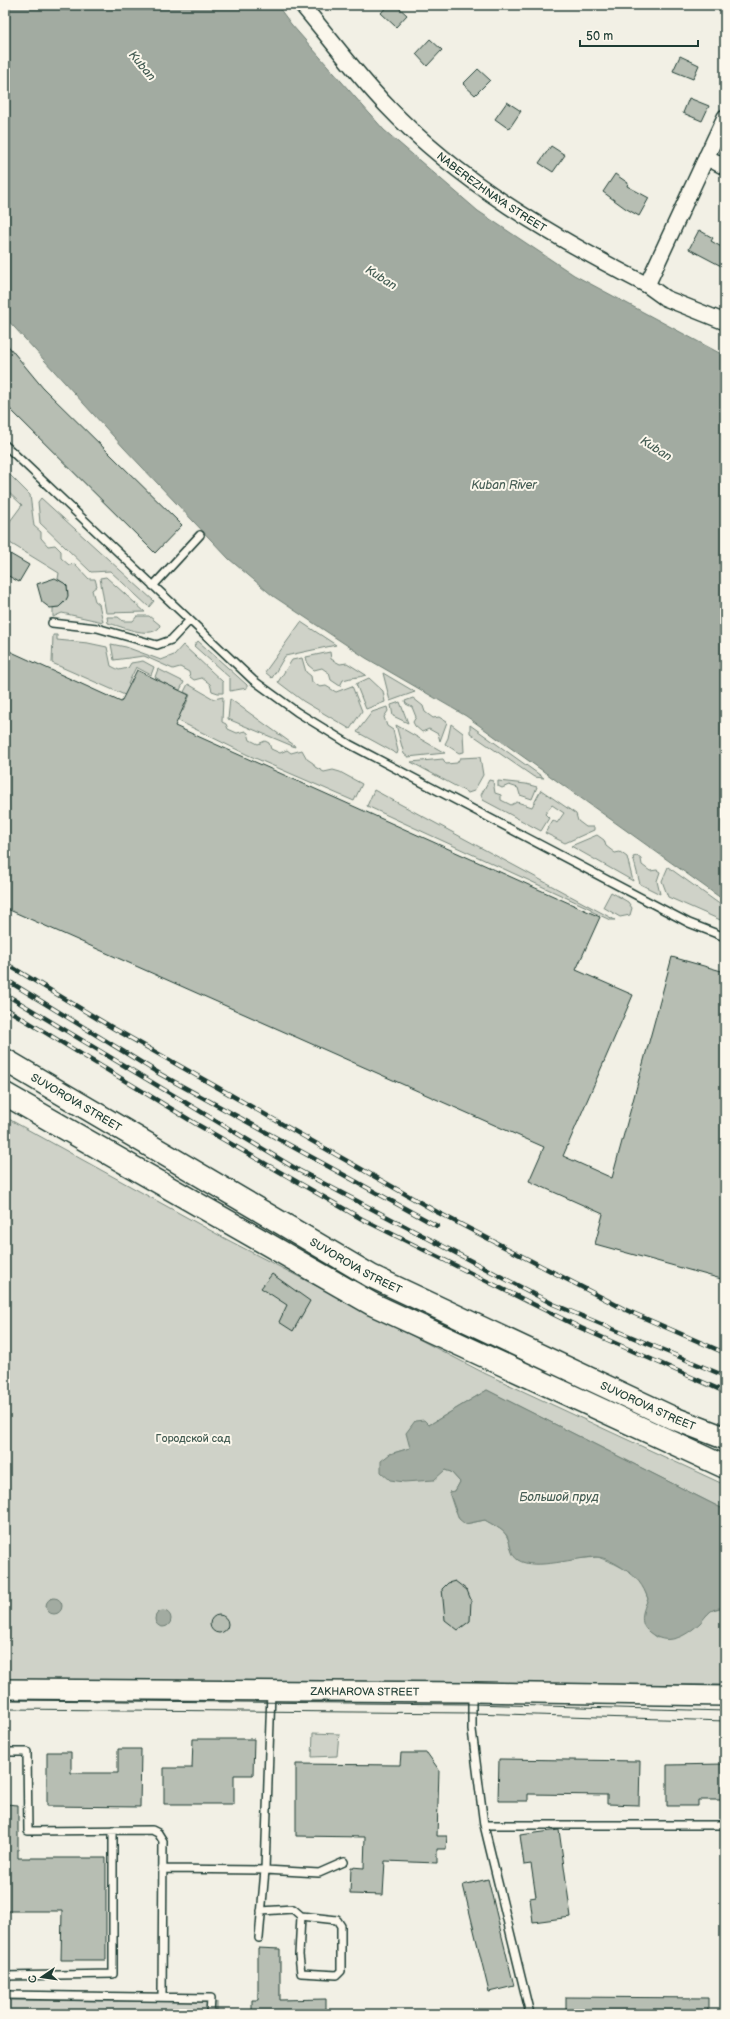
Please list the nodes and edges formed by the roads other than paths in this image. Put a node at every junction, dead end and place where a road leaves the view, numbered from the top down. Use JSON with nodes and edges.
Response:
{"nodes":[{"id":1,"x":302,"y":5,"type":"edge"},
{"id":2,"x":725,"y":117,"type":"edge"},
{"id":3,"x":706,"y":157,"type":"junction"},
{"id":4,"x":725,"y":166,"type":"edge"},
{"id":5,"x":647,"y":285,"type":"junction"},
{"id":6,"x":725,"y":322,"type":"edge"},
{"id":7,"x":5,"y":444,"type":"edge"},
{"id":8,"x":200,"y":536,"type":"dead end"},
{"id":9,"x":153,"y":586,"type":"junction"},
{"id":10,"x":189,"y":621,"type":"junction"},
{"id":11,"x":52,"y":623,"type":"dead end"},
{"id":12,"x":725,"y":937,"type":"edge"},
{"id":13,"x":5,"y":1060,"type":"edge"},
{"id":14,"x":5,"y":1094,"type":"edge"},
{"id":15,"x":725,"y":1438,"type":"edge"},
{"id":16,"x":725,"y":1467,"type":"edge"},
{"id":17,"x":5,"y":1689,"type":"edge"},
{"id":18,"x":271,"y":1691,"type":"junction"},
{"id":19,"x":472,"y":1692,"type":"junction"},
{"id":20,"x":725,"y":1696,"type":"edge"},
{"id":21,"x":5,"y":1752,"type":"edge"},
{"id":22,"x":484,"y":1825,"type":"junction"},
{"id":23,"x":725,"y":1825,"type":"edge"},
{"id":24,"x":113,"y":1830,"type":"junction"},
{"id":25,"x":344,"y":1862,"type":"dead end"},
{"id":26,"x":162,"y":1869,"type":"junction"},
{"id":27,"x":265,"y":1870,"type":"junction"},
{"id":28,"x":261,"y":1911,"type":"junction"},
{"id":29,"x":301,"y":1916,"type":"junction"},
{"id":30,"x":259,"y":1938,"type":"dead end"},
{"id":31,"x":5,"y":1976,"type":"edge"},
{"id":32,"x":5,"y":1995,"type":"edge"},
{"id":33,"x":162,"y":1997,"type":"junction"},
{"id":34,"x":210,"y":2014,"type":"edge"},
{"id":35,"x":530,"y":2014,"type":"edge"}],
"edges":[{"from":1,"to":5,"type":"street","name":"NABEREZHNAYA STREET"},
{"from":2,"to":3,"type":"street"},
{"from":3,"to":4,"type":"street"},
{"from":3,"to":5,"type":"street"},
{"from":5,"to":6,"type":"street","name":"NABEREZHNAYA STREET"},
{"from":7,"to":9,"type":"lane"},
{"from":8,"to":9,"type":"lane"},
{"from":9,"to":10,"type":"lane"},
{"from":10,"to":11,"type":"lane"},
{"from":10,"to":12,"type":"lane"},
{"from":13,"to":15,"type":"main road","name":"SUVOROVA STREET"},
{"from":14,"to":16,"type":"main road","name":"SUVOROVA STREET"},
{"from":17,"to":18,"type":"street","name":"ZAKHAROVA STREET"},
{"from":18,"to":19,"type":"street","name":"ZAKHAROVA STREET"},
{"from":18,"to":27,"type":"lane"},
{"from":19,"to":20,"type":"street","name":"ZAKHAROVA STREET"},
{"from":19,"to":22,"type":"lane"},
{"from":21,"to":24,"type":"lane"},
{"from":22,"to":23,"type":"lane"},
{"from":22,"to":35,"type":"lane"},
{"from":24,"to":26,"type":"lane"},
{"from":24,"to":31,"type":"lane"},
{"from":25,"to":27,"type":"lane"},
{"from":26,"to":27,"type":"lane"},
{"from":26,"to":33,"type":"lane"},
{"from":27,"to":28,"type":"lane"},
{"from":28,"to":29,"type":"lane"},
{"from":28,"to":30,"type":"lane"},
{"from":29,"to":29,"type":"lane"},
{"from":32,"to":33,"type":"lane"},
{"from":33,"to":34,"type":"lane"}]}
